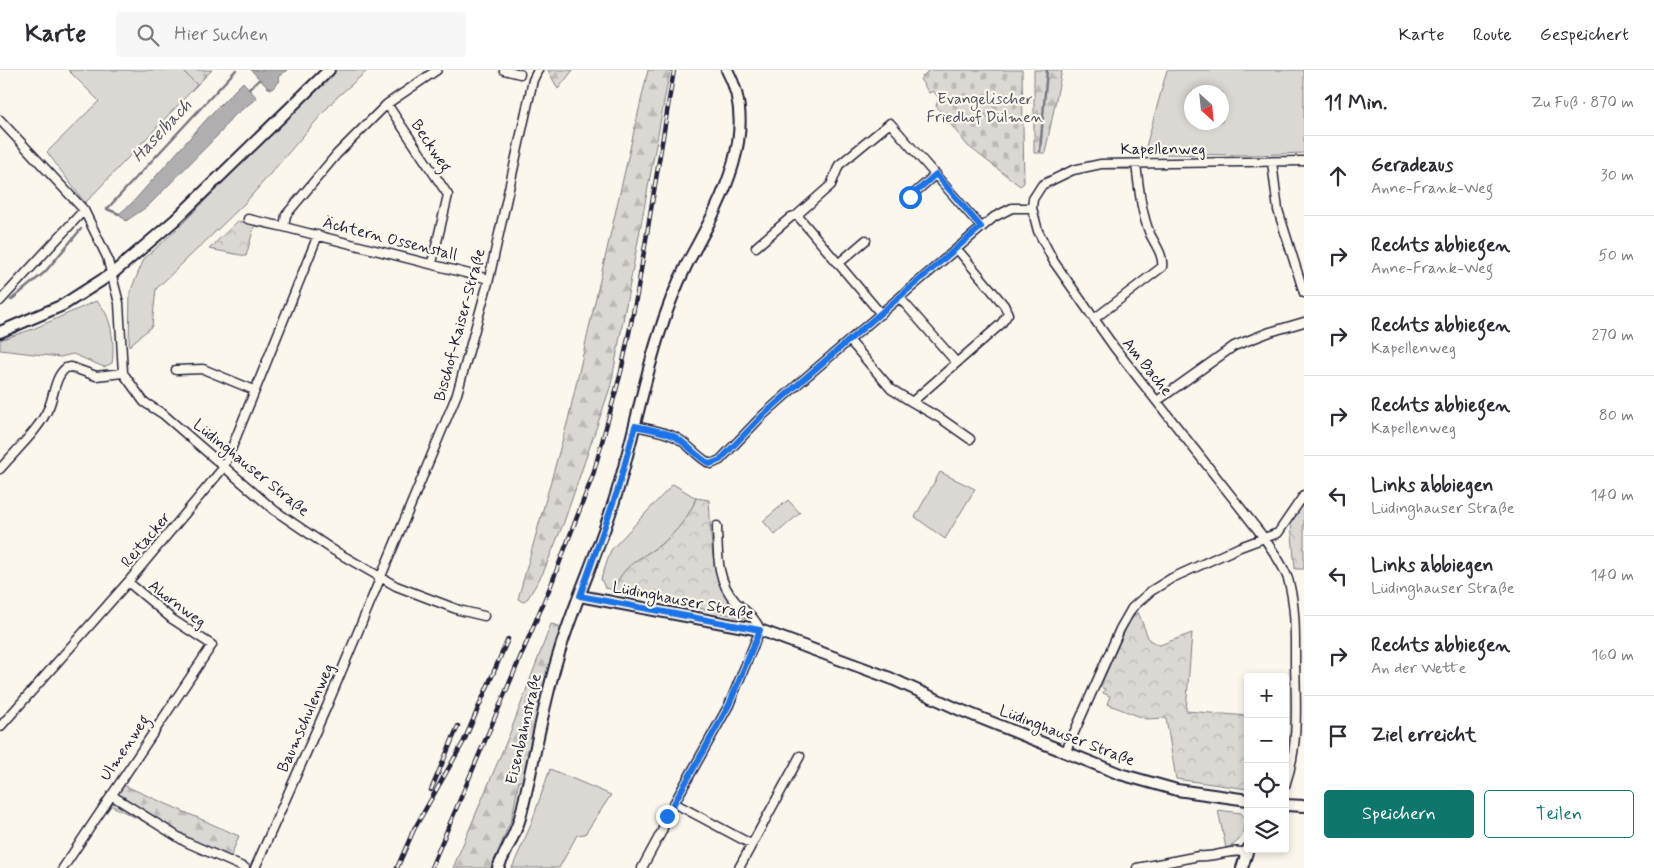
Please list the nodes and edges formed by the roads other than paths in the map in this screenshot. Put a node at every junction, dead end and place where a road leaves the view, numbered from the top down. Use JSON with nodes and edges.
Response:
{"nodes":[{"id":1,"x":329,"y":70,"type":"edge"},
{"id":2,"x":437,"y":70,"type":"edge"},
{"id":3,"x":504,"y":70,"type":"edge"},
{"id":4,"x":538,"y":70,"type":"edge"},
{"id":5,"x":727,"y":70,"type":"edge"},
{"id":6,"x":520,"y":74,"type":"dead end"},
{"id":7,"x":387,"y":104,"type":"junction"},
{"id":8,"x":0,"y":120,"type":"edge"},
{"id":9,"x":1304,"y":161,"type":"edge"},
{"id":10,"x":1272,"y":162,"type":"junction"},
{"id":11,"x":1136,"y":164,"type":"junction"},
{"id":12,"x":936,"y":174,"type":"junction"},
{"id":13,"x":910,"y":197,"type":"dead end"},
{"id":14,"x":1033,"y":199,"type":"joint"},
{"id":15,"x":1032,"y":208,"type":"junction"},
{"id":16,"x":84,"y":210,"type":"junction"},
{"id":17,"x":797,"y":215,"type":"junction"},
{"id":18,"x":248,"y":218,"type":"dead end"},
{"id":19,"x":284,"y":227,"type":"junction"},
{"id":20,"x":981,"y":227,"type":"junction"},
{"id":21,"x":318,"y":235,"type":"junction"},
{"id":22,"x":866,"y":240,"type":"dead end"},
{"id":23,"x":756,"y":247,"type":"dead end"},
{"id":24,"x":957,"y":249,"type":"junction"},
{"id":25,"x":432,"y":262,"type":"junction"},
{"id":26,"x":838,"y":264,"type":"junction"},
{"id":27,"x":113,"y":273,"type":"junction"},
{"id":28,"x":489,"y":278,"type":"junction"},
{"id":29,"x":1302,"y":278,"type":"edge"},
{"id":30,"x":1304,"y":293,"type":"edge"},
{"id":31,"x":900,"y":298,"type":"junction"},
{"id":32,"x":0,"y":301,"type":"edge"},
{"id":33,"x":881,"y":314,"type":"junction"},
{"id":34,"x":1094,"y":318,"type":"junction"},
{"id":35,"x":1304,"y":322,"type":"edge"},
{"id":36,"x":0,"y":332,"type":"edge"},
{"id":37,"x":850,"y":340,"type":"junction"},
{"id":38,"x":956,"y":362,"type":"junction"},
{"id":39,"x":176,"y":370,"type":"dead end"},
{"id":40,"x":122,"y":373,"type":"junction"},
{"id":41,"x":254,"y":390,"type":"junction"},
{"id":42,"x":1158,"y":401,"type":"junction"},
{"id":43,"x":912,"y":402,"type":"junction"},
{"id":44,"x":635,"y":426,"type":"junction"},
{"id":45,"x":970,"y":439,"type":"dead end"},
{"id":46,"x":224,"y":467,"type":"junction"},
{"id":47,"x":0,"y":469,"type":"edge"},
{"id":48,"x":1304,"y":495,"type":"edge"},
{"id":49,"x":716,"y":526,"type":"dead end"},
{"id":50,"x":1265,"y":540,"type":"junction"},
{"id":51,"x":380,"y":578,"type":"junction"},
{"id":52,"x":128,"y":582,"type":"junction"},
{"id":53,"x":580,"y":596,"type":"junction"},
{"id":54,"x":484,"y":616,"type":"dead end"},
{"id":55,"x":760,"y":630,"type":"junction"},
{"id":56,"x":212,"y":645,"type":"joint"},
{"id":57,"x":0,"y":727,"type":"edge"},
{"id":58,"x":1065,"y":752,"type":"junction"},
{"id":59,"x":800,"y":756,"type":"dead end"},
{"id":60,"x":1289,"y":769,"type":"edge"},
{"id":61,"x":111,"y":795,"type":"junction"},
{"id":62,"x":1244,"y":799,"type":"edge"},
{"id":63,"x":674,"y":803,"type":"junction"},
{"id":64,"x":1289,"y":804,"type":"edge"},
{"id":65,"x":1304,"y":806,"type":"edge"},
{"id":66,"x":751,"y":844,"type":"junction"},
{"id":67,"x":1244,"y":851,"type":"edge"},
{"id":68,"x":1246,"y":853,"type":"edge"},
{"id":69,"x":63,"y":868,"type":"edge"},
{"id":70,"x":245,"y":868,"type":"edge"},
{"id":71,"x":256,"y":868,"type":"edge"},
{"id":72,"x":498,"y":868,"type":"edge"},
{"id":73,"x":642,"y":868,"type":"edge"},
{"id":74,"x":739,"y":868,"type":"edge"},
{"id":75,"x":1137,"y":868,"type":"edge"},
{"id":76,"x":1242,"y":868,"type":"edge"}],
"edges":[{"from":1,"to":27,"type":"street"},
{"from":2,"to":7,"type":"street"},
{"from":3,"to":6,"type":"street"},
{"from":4,"to":28,"type":"street","name":"Bischof-Kaiser-Straße"},
{"from":5,"to":44,"type":"street"},
{"from":7,"to":19,"type":"street"},
{"from":7,"to":25,"type":"street","name":"Beckweg"},
{"from":8,"to":16,"type":"street"},
{"from":9,"to":10,"type":"street","name":"Kapellenweg"},
{"from":10,"to":11,"type":"street","name":"Kapellenweg"},
{"from":10,"to":29,"type":"street"},
{"from":11,"to":14,"type":"street","name":"Kapellenweg"},
{"from":11,"to":34,"type":"street"},
{"from":12,"to":13,"type":"street"},
{"from":12,"to":17,"type":"street"},
{"from":12,"to":20,"type":"street"},
{"from":14,"to":15,"type":"street","name":"Am Bache"},
{"from":15,"to":20,"type":"street"},
{"from":15,"to":34,"type":"street","name":"Am Bache"},
{"from":16,"to":27,"type":"street"},
{"from":16,"to":32,"type":"street"},
{"from":17,"to":23,"type":"street"},
{"from":17,"to":26,"type":"street"},
{"from":18,"to":19,"type":"street","name":"Ächtern Ossenstall"},
{"from":19,"to":21,"type":"street","name":"Ächtern Ossenstall"},
{"from":20,"to":24,"type":"street"},
{"from":21,"to":25,"type":"street","name":"Ächtern Ossenstall"},
{"from":21,"to":41,"type":"street","name":"Reitacker"},
{"from":22,"to":26,"type":"street"},
{"from":24,"to":31,"type":"street"},
{"from":24,"to":38,"type":"street"},
{"from":25,"to":28,"type":"street","name":"Ächtern Ossenstall"},
{"from":26,"to":33,"type":"street"},
{"from":27,"to":36,"type":"street"},
{"from":27,"to":40,"type":"street"},
{"from":28,"to":51,"type":"street","name":"Bischof-Kaiser-Straße"},
{"from":29,"to":30,"type":"street"},
{"from":31,"to":33,"type":"street"},
{"from":31,"to":38,"type":"street"},
{"from":33,"to":37,"type":"street"},
{"from":34,"to":42,"type":"street","name":"Am Bache"},
{"from":35,"to":42,"type":"street"},
{"from":37,"to":43,"type":"street"},
{"from":37,"to":44,"type":"street"},
{"from":38,"to":43,"type":"street"},
{"from":39,"to":41,"type":"street"},
{"from":40,"to":46,"type":"street","name":"Lüdinghauser Straße"},
{"from":40,"to":47,"type":"street"},
{"from":41,"to":46,"type":"street","name":"Reitacker"},
{"from":42,"to":50,"type":"street","name":"Am Bache"},
{"from":43,"to":45,"type":"street"},
{"from":44,"to":53,"type":"street"},
{"from":46,"to":51,"type":"street","name":"Lüdinghauser Straße"},
{"from":46,"to":52,"type":"street","name":"Reitacker"},
{"from":48,"to":50,"type":"street"},
{"from":49,"to":55,"type":"street"},
{"from":50,"to":58,"type":"street"},
{"from":50,"to":60,"type":"street","name":"Am Bache"},
{"from":51,"to":54,"type":"street","name":"Lüdinghauser Straße"},
{"from":51,"to":71,"type":"street","name":"Baumschulenweg"},
{"from":52,"to":56,"type":"street","name":"Ahornweg"},
{"from":52,"to":57,"type":"street","name":"Reitacker"},
{"from":53,"to":55,"type":"street","name":"Lüdinghauser Straße"},
{"from":53,"to":72,"type":"street","name":"Eisenbahnstraße"},
{"from":55,"to":58,"type":"street","name":"Lüdinghauser Straße"},
{"from":55,"to":63,"type":"street"},
{"from":56,"to":61,"type":"street","name":"Ulmenweg"},
{"from":58,"to":62,"type":"street","name":"Lüdinghauser Straße"},
{"from":59,"to":66,"type":"street"},
{"from":61,"to":69,"type":"street","name":"Ulmenweg"},
{"from":61,"to":70,"type":"street"},
{"from":63,"to":66,"type":"street"},
{"from":63,"to":73,"type":"street"},
{"from":64,"to":65,"type":"street"},
{"from":66,"to":74,"type":"street"},
{"from":67,"to":75,"type":"street"},
{"from":68,"to":76,"type":"street"}]}
